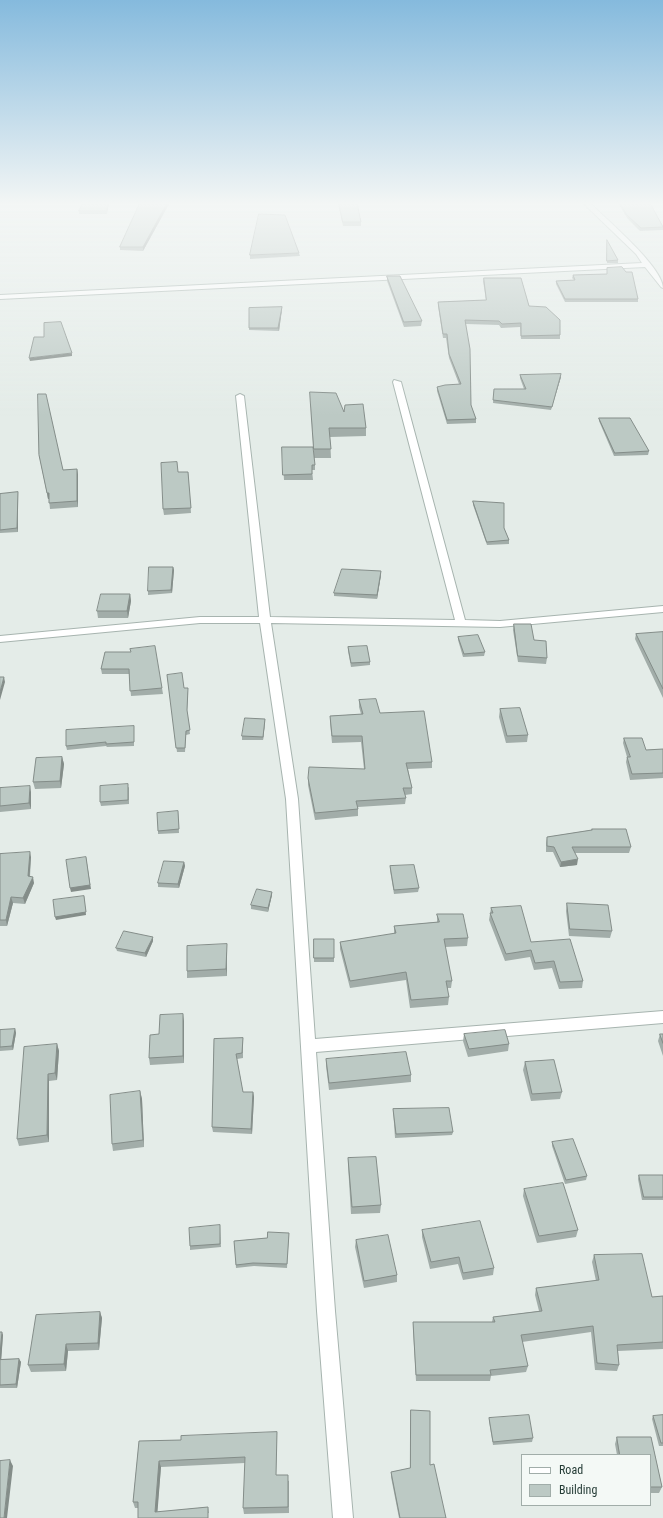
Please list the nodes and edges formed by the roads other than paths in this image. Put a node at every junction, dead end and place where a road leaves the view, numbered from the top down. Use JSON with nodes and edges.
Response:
{"nodes":[{"id":1,"x":468,"y":274,"type":"edge"},
{"id":2,"x":653,"y":274,"type":"edge"},
{"id":3,"x":663,"y":286,"type":"edge"},
{"id":4,"x":0,"y":297,"type":"edge"},
{"id":5,"x":397,"y":382,"type":"dead end"},
{"id":6,"x":240,"y":396,"type":"dead end"},
{"id":7,"x":663,"y":609,"type":"edge"},
{"id":8,"x":265,"y":620,"type":"junction"},
{"id":9,"x":461,"y":623,"type":"junction"},
{"id":10,"x":0,"y":639,"type":"edge"},
{"id":11,"x":663,"y":1017,"type":"edge"},
{"id":12,"x":309,"y":1046,"type":"junction"},
{"id":13,"x":343,"y":1518,"type":"edge"}],
"edges":[{"from":1,"to":4,"type":"street"},
{"from":2,"to":3,"type":"street"},
{"from":5,"to":9,"type":"street"},
{"from":6,"to":8,"type":"street"},
{"from":7,"to":9,"type":"street"},
{"from":8,"to":9,"type":"street"},
{"from":8,"to":10,"type":"street"},
{"from":8,"to":12,"type":"street"},
{"from":11,"to":12,"type":"street"},
{"from":12,"to":13,"type":"street"}]}
